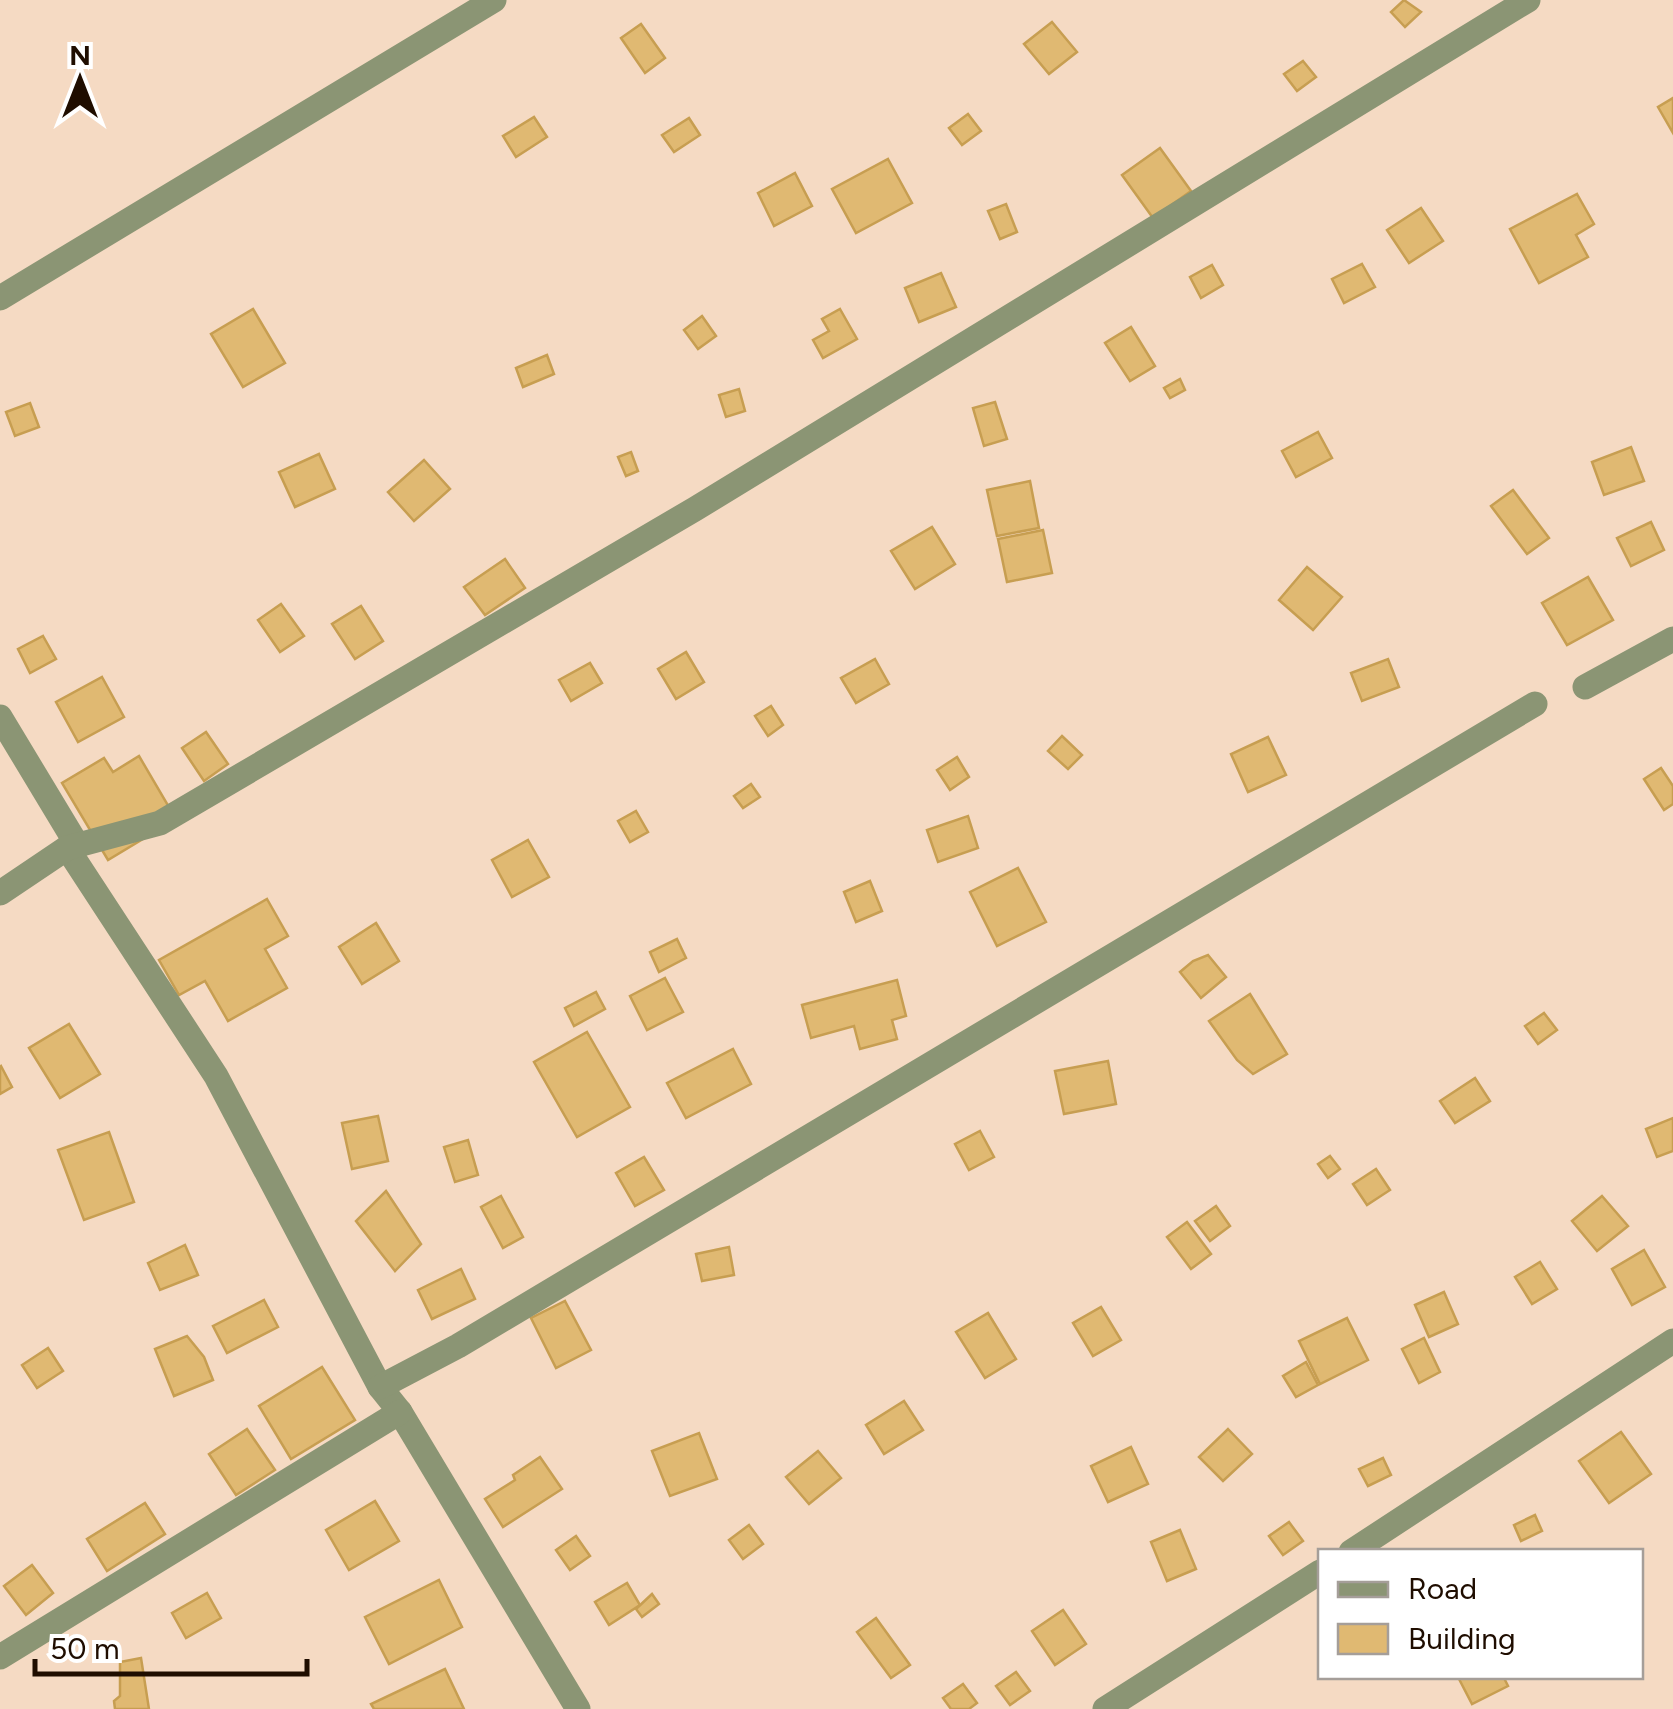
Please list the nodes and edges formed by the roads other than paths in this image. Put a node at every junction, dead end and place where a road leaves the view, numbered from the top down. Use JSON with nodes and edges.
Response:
{"nodes":[{"id":1,"x":494,"y":0,"type":"edge"},
{"id":2,"x":1528,"y":0,"type":"edge"},
{"id":3,"x":0,"y":298,"type":"edge"},
{"id":4,"x":1673,"y":639,"type":"edge"},
{"id":5,"x":1585,"y":687,"type":"dead end"},
{"id":6,"x":1535,"y":704,"type":"dead end"},
{"id":7,"x":0,"y":717,"type":"edge"},
{"id":8,"x":67,"y":848,"type":"junction"},
{"id":9,"x":0,"y":893,"type":"edge"},
{"id":10,"x":1673,"y":1341,"type":"edge"},
{"id":11,"x":380,"y":1387,"type":"junction"},
{"id":12,"x":400,"y":1412,"type":"junction"},
{"id":13,"x":1356,"y":1549,"type":"edge"},
{"id":14,"x":1318,"y":1573,"type":"edge"},
{"id":15,"x":0,"y":1657,"type":"edge"},
{"id":16,"x":578,"y":1709,"type":"edge"},
{"id":17,"x":1105,"y":1709,"type":"edge"}],
"edges":[{"from":1,"to":3,"type":"street"},
{"from":2,"to":8,"type":"street"},
{"from":4,"to":5,"type":"street"},
{"from":6,"to":11,"type":"street"},
{"from":7,"to":8,"type":"street"},
{"from":8,"to":9,"type":"street"},
{"from":8,"to":11,"type":"street"},
{"from":10,"to":13,"type":"street"},
{"from":11,"to":12,"type":"street"},
{"from":12,"to":15,"type":"street"},
{"from":12,"to":16,"type":"street"},
{"from":14,"to":17,"type":"street"}]}
